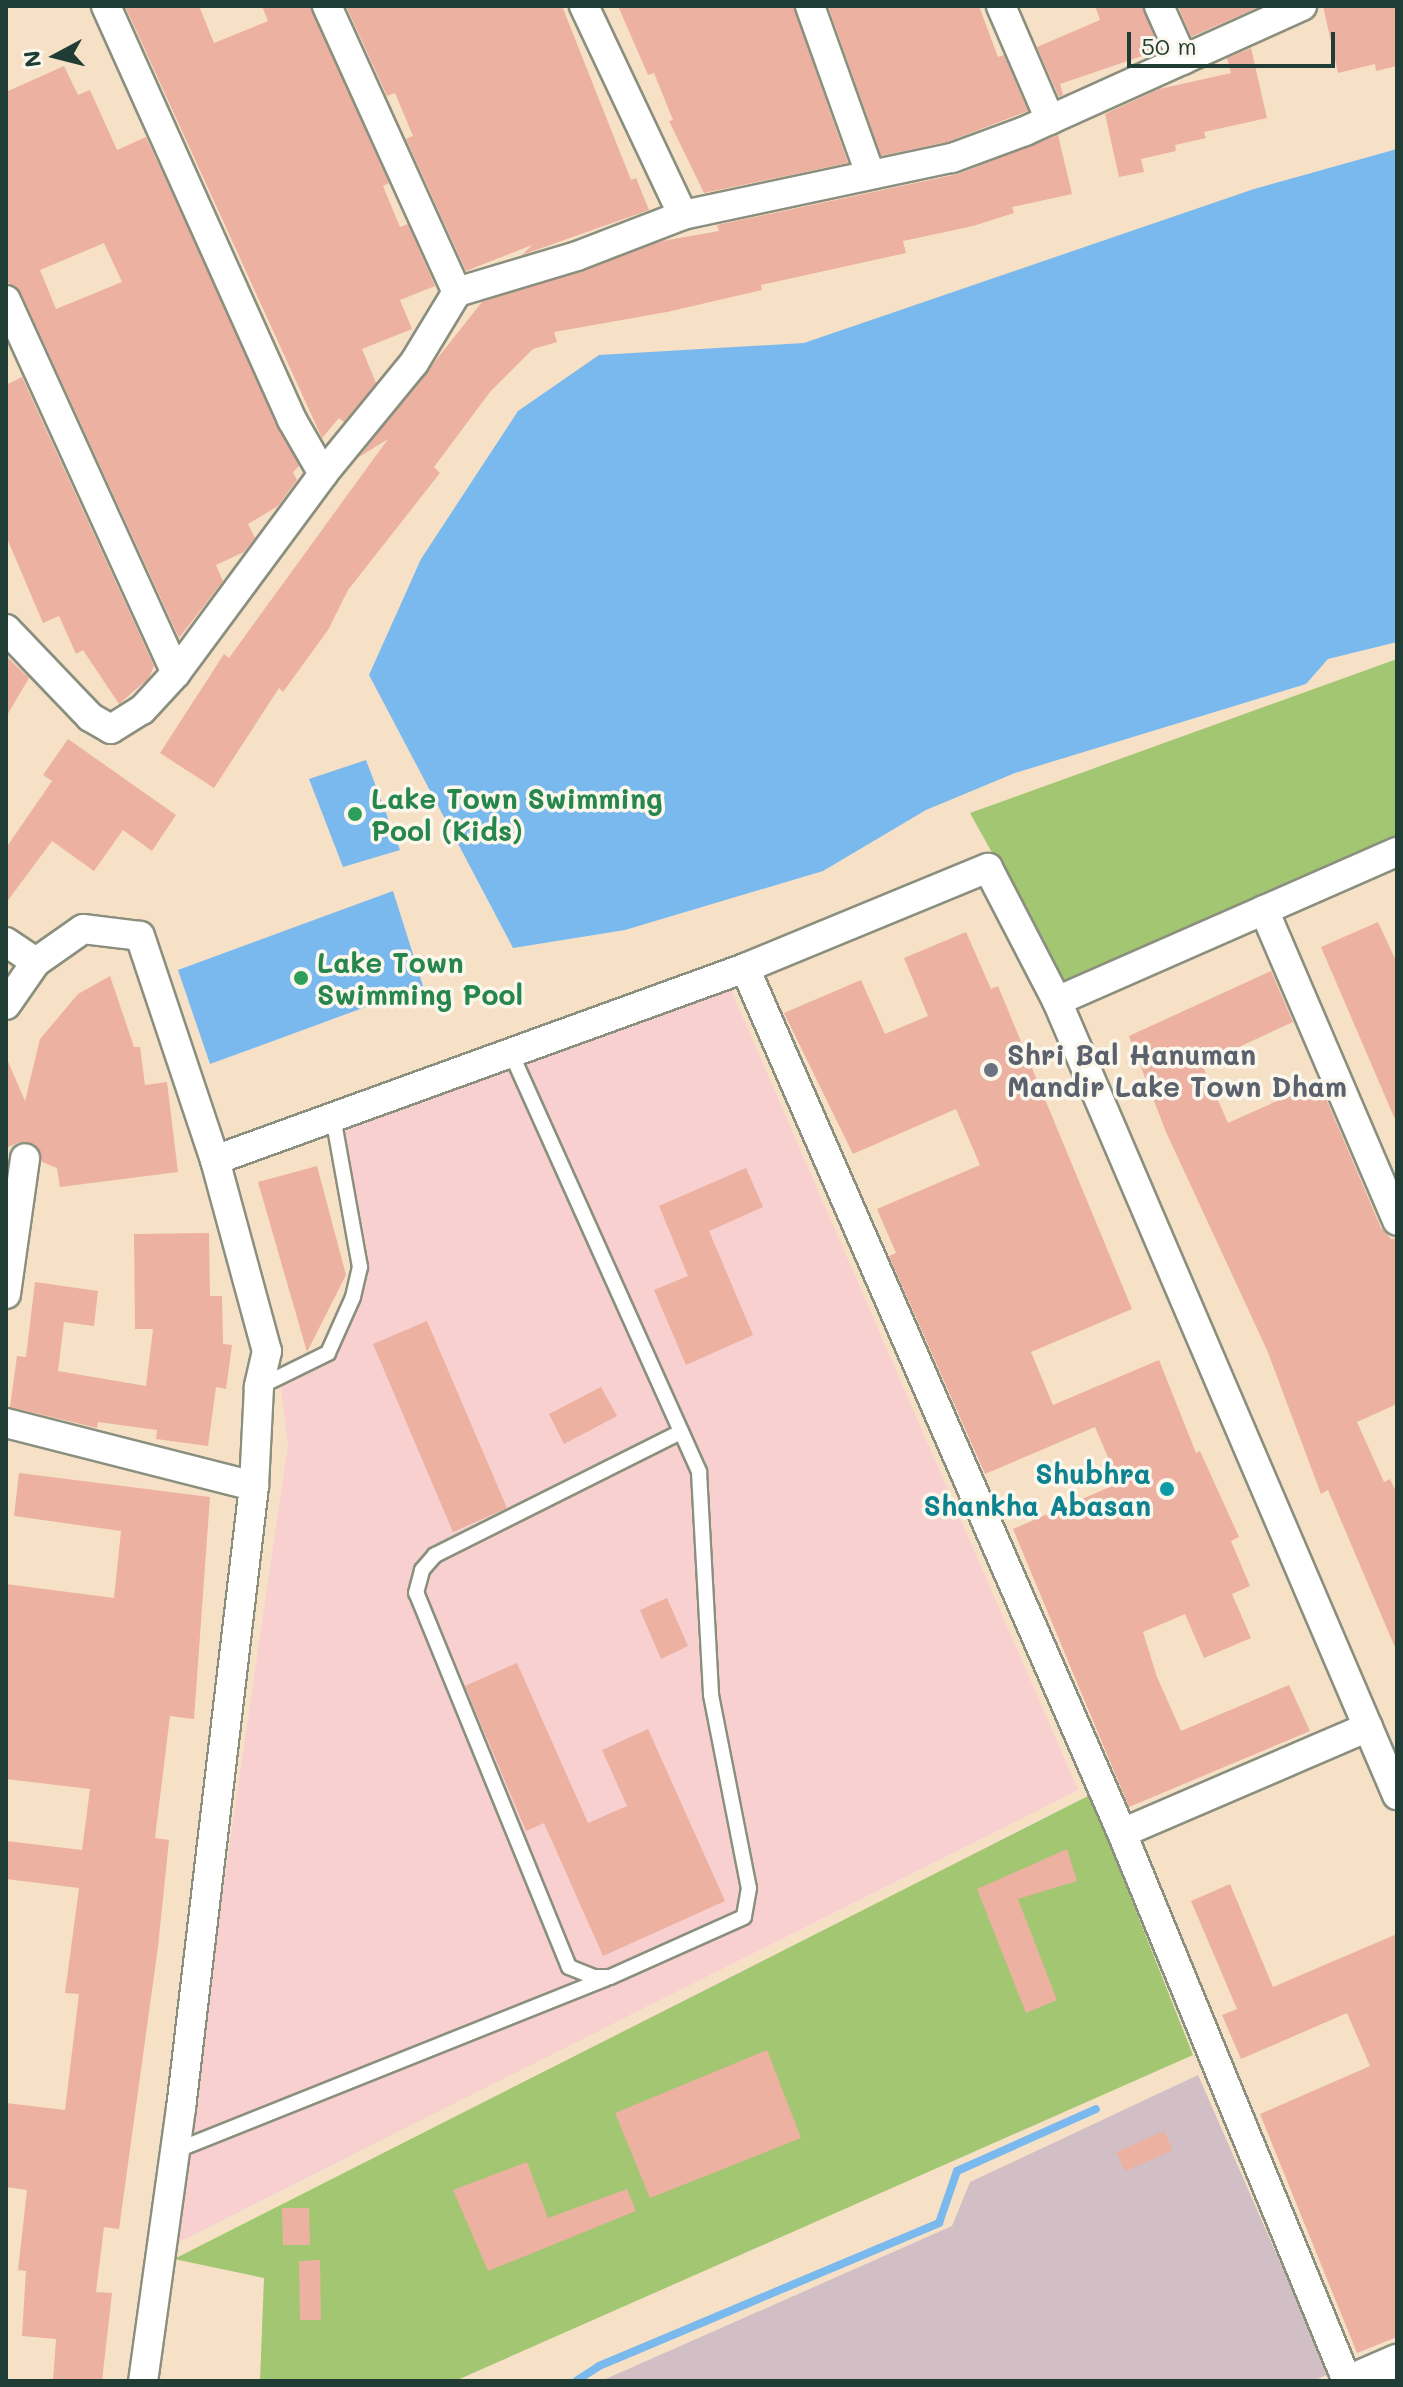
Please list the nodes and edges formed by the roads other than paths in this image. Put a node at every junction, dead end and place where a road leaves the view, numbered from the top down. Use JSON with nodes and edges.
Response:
{"nodes":[{"id":1,"x":106,"y":6,"type":"edge"},
{"id":2,"x":327,"y":6,"type":"edge"},
{"id":3,"x":584,"y":6,"type":"edge"},
{"id":4,"x":810,"y":6,"type":"edge"},
{"id":5,"x":1001,"y":6,"type":"edge"},
{"id":6,"x":1159,"y":6,"type":"edge"},
{"id":7,"x":1302,"y":6,"type":"edge"},
{"id":8,"x":1183,"y":60,"type":"junction"},
{"id":9,"x":1050,"y":120,"type":"junction"},
{"id":10,"x":870,"y":174,"type":"junction"},
{"id":11,"x":683,"y":215,"type":"junction"},
{"id":12,"x":457,"y":292,"type":"junction"},
{"id":13,"x":6,"y":300,"type":"edge"},
{"id":14,"x":323,"y":474,"type":"junction"},
{"id":15,"x":6,"y":629,"type":"edge"},
{"id":16,"x":176,"y":673,"type":"junction"},
{"id":17,"x":1397,"y":852,"type":"edge"},
{"id":18,"x":1264,"y":910,"type":"junction"},
{"id":19,"x":6,"y":942,"type":"edge"},
{"id":20,"x":36,"y":962,"type":"junction"},
{"id":21,"x":745,"y":968,"type":"junction"},
{"id":22,"x":1057,"y":1001,"type":"junction"},
{"id":23,"x":6,"y":1005,"type":"edge"},
{"id":24,"x":511,"y":1053,"type":"junction"},
{"id":25,"x":333,"y":1117,"type":"junction"},
{"id":26,"x":25,"y":1158,"type":"dead end"},
{"id":27,"x":215,"y":1160,"type":"junction"},
{"id":28,"x":1397,"y":1221,"type":"edge"},
{"id":29,"x":6,"y":1294,"type":"edge"},
{"id":30,"x":259,"y":1387,"type":"junction"},
{"id":31,"x":6,"y":1423,"type":"edge"},
{"id":32,"x":681,"y":1432,"type":"junction"},
{"id":33,"x":254,"y":1486,"type":"junction"},
{"id":34,"x":1368,"y":1727,"type":"junction"},
{"id":35,"x":1397,"y":1795,"type":"edge"},
{"id":36,"x":1122,"y":1833,"type":"junction"},
{"id":37,"x":610,"y":1977,"type":"junction"},
{"id":38,"x":175,"y":2151,"type":"junction"},
{"id":39,"x":1397,"y":2362,"type":"edge"},
{"id":40,"x":143,"y":2381,"type":"edge"},
{"id":41,"x":1350,"y":2381,"type":"edge"}],
"edges":[{"from":1,"to":14,"type":"street"},
{"from":2,"to":12,"type":"street"},
{"from":3,"to":11,"type":"street"},
{"from":4,"to":10,"type":"street"},
{"from":5,"to":9,"type":"street"},
{"from":6,"to":8,"type":"street"},
{"from":7,"to":8,"type":"street"},
{"from":8,"to":9,"type":"street"},
{"from":9,"to":10,"type":"street"},
{"from":10,"to":11,"type":"street"},
{"from":11,"to":12,"type":"street"},
{"from":12,"to":14,"type":"street"},
{"from":13,"to":16,"type":"street"},
{"from":14,"to":16,"type":"street"},
{"from":15,"to":16,"type":"street"},
{"from":17,"to":18,"type":"street"},
{"from":18,"to":22,"type":"street"},
{"from":18,"to":28,"type":"street"},
{"from":19,"to":20,"type":"street"},
{"from":20,"to":23,"type":"street"},
{"from":20,"to":27,"type":"street"},
{"from":21,"to":22,"type":"street"},
{"from":21,"to":24,"type":"street"},
{"from":21,"to":36,"type":"street"},
{"from":22,"to":34,"type":"street"},
{"from":24,"to":25,"type":"street"},
{"from":24,"to":32,"type":"lane"},
{"from":25,"to":27,"type":"street"},
{"from":25,"to":30,"type":"lane"},
{"from":26,"to":29,"type":"street"},
{"from":27,"to":30,"type":"street"},
{"from":30,"to":33,"type":"street"},
{"from":31,"to":33,"type":"street"},
{"from":32,"to":37,"type":"lane"},
{"from":32,"to":37,"type":"lane"},
{"from":33,"to":38,"type":"street"},
{"from":34,"to":35,"type":"street"},
{"from":34,"to":36,"type":"street"},
{"from":36,"to":41,"type":"street"},
{"from":37,"to":38,"type":"lane"},
{"from":38,"to":40,"type":"street"},
{"from":39,"to":41,"type":"street"}]}
